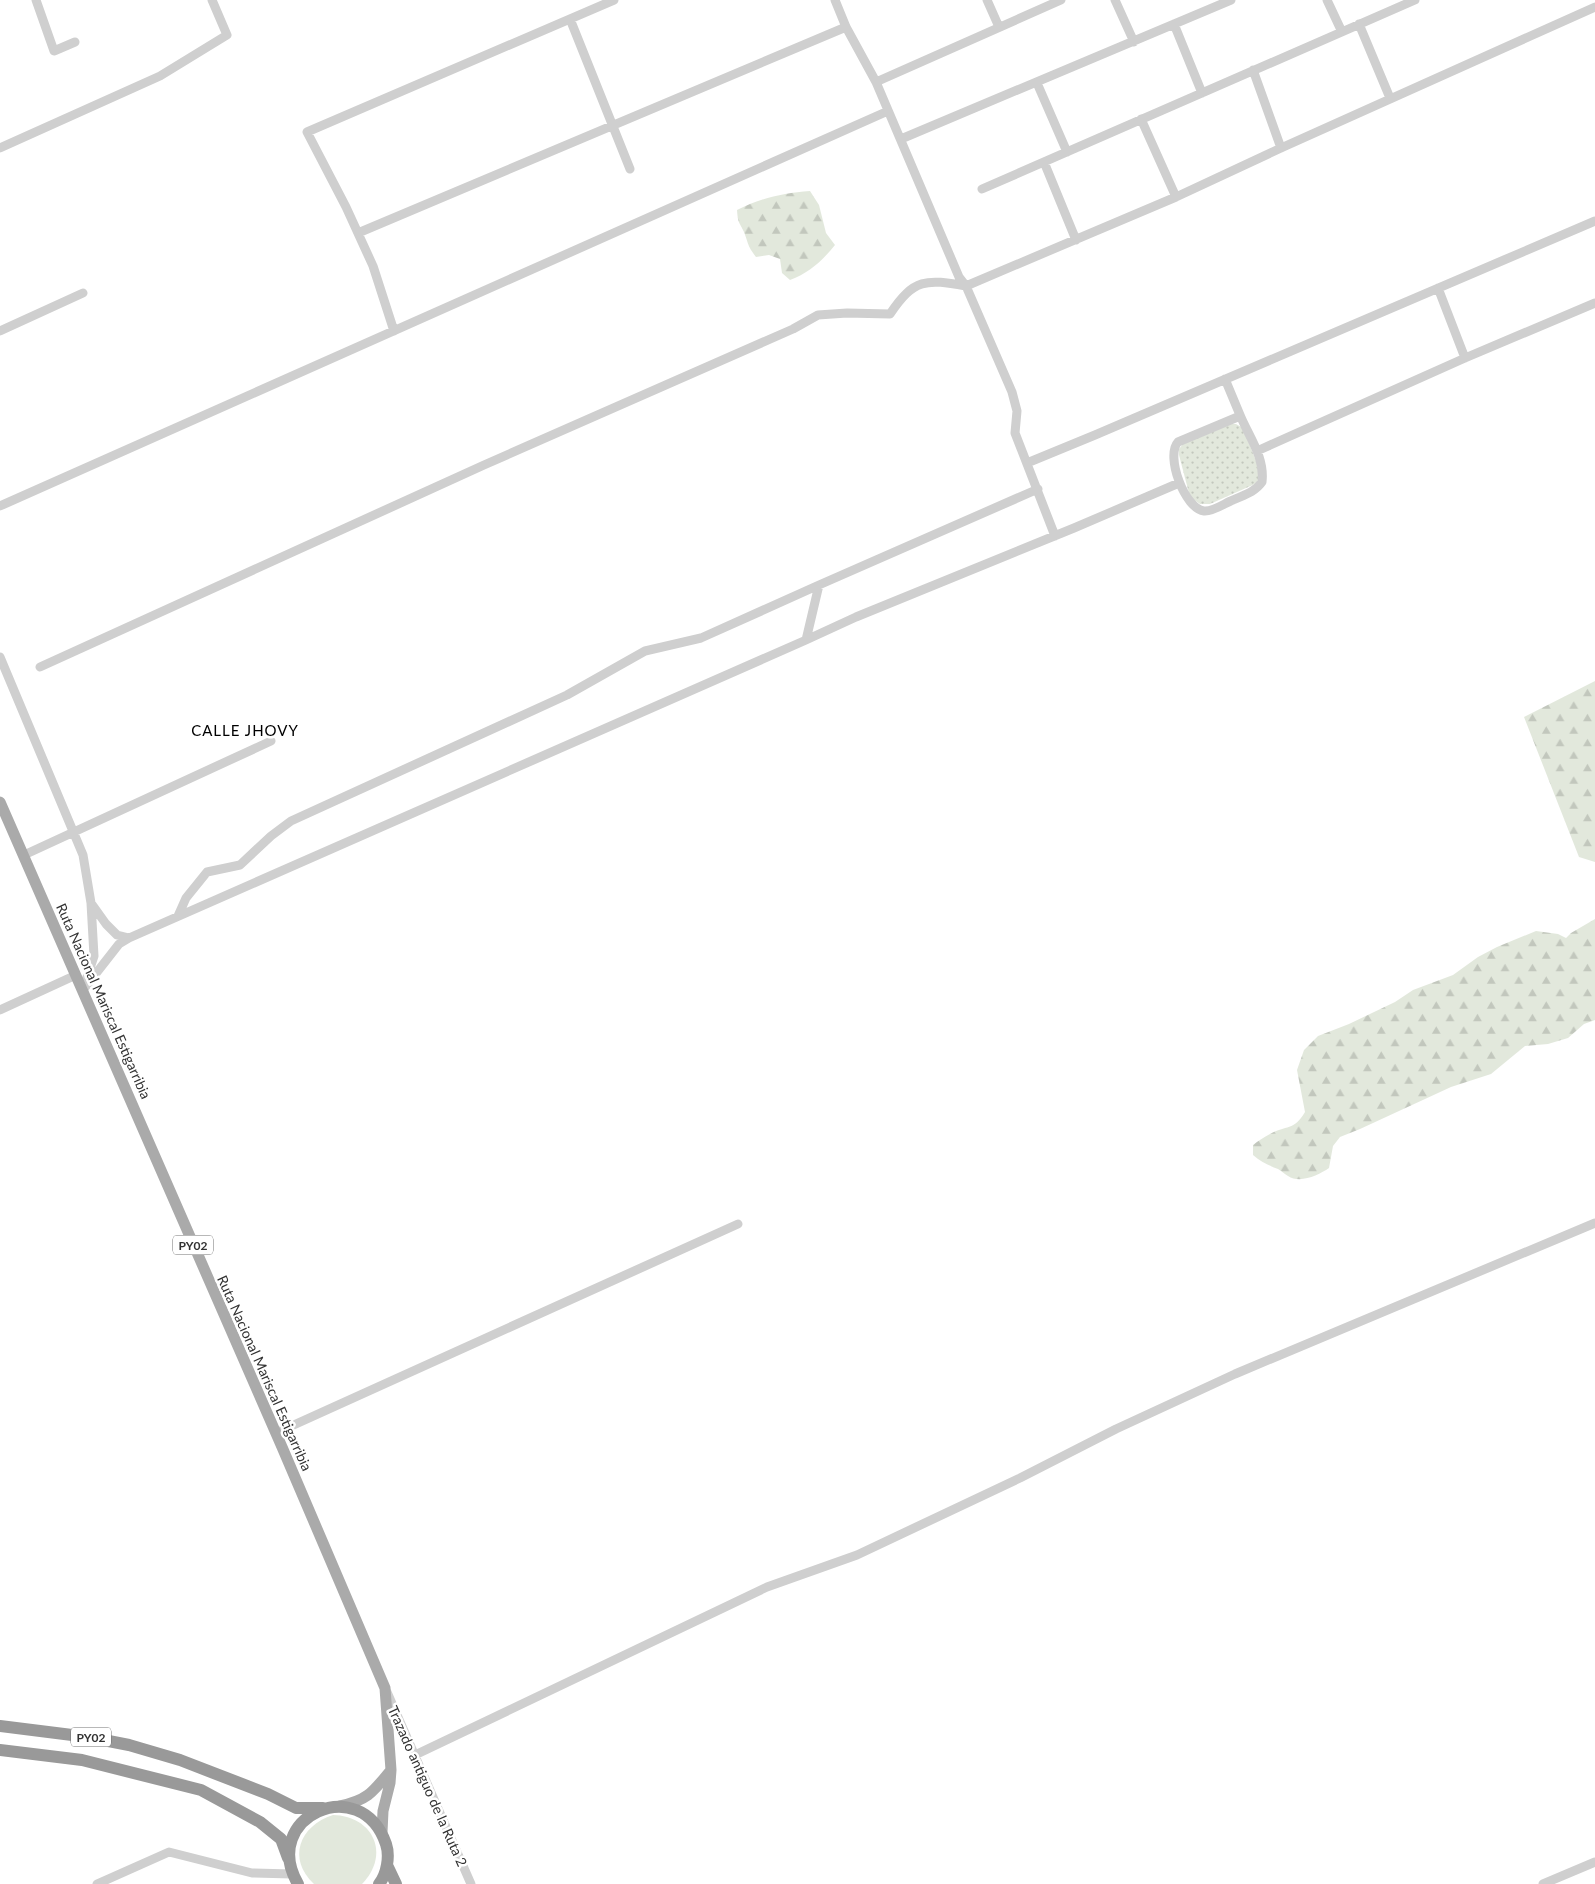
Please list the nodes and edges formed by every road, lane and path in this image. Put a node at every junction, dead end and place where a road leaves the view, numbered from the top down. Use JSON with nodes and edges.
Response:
{"nodes":[{"id":1,"x":37,"y":0,"type":"edge"},
{"id":2,"x":212,"y":0,"type":"edge"},
{"id":3,"x":614,"y":0,"type":"edge"},
{"id":4,"x":835,"y":0,"type":"edge"},
{"id":5,"x":987,"y":0,"type":"edge"},
{"id":6,"x":1061,"y":0,"type":"edge"},
{"id":7,"x":1115,"y":0,"type":"edge"},
{"id":8,"x":1232,"y":0,"type":"edge"},
{"id":9,"x":1327,"y":0,"type":"edge"},
{"id":10,"x":1415,"y":0,"type":"edge"},
{"id":11,"x":1595,"y":7,"type":"edge"},
{"id":12,"x":570,"y":19,"type":"junction"},
{"id":13,"x":1174,"y":24,"type":"junction"},
{"id":14,"x":1359,"y":24,"type":"junction"},
{"id":15,"x":846,"y":26,"type":"junction"},
{"id":16,"x":1000,"y":27,"type":"junction"},
{"id":17,"x":1342,"y":32,"type":"junction"},
{"id":18,"x":75,"y":42,"type":"dead end"},
{"id":19,"x":1134,"y":42,"type":"junction"},
{"id":20,"x":1253,"y":70,"type":"junction"},
{"id":21,"x":876,"y":82,"type":"junction"},
{"id":22,"x":1037,"y":83,"type":"junction"},
{"id":23,"x":1202,"y":93,"type":"junction"},
{"id":24,"x":1390,"y":98,"type":"junction"},
{"id":25,"x":888,"y":111,"type":"junction"},
{"id":26,"x":1141,"y":119,"type":"junction"},
{"id":27,"x":613,"y":125,"type":"junction"},
{"id":28,"x":901,"y":139,"type":"junction"},
{"id":29,"x":0,"y":148,"type":"edge"},
{"id":30,"x":1281,"y":148,"type":"junction"},
{"id":31,"x":1067,"y":152,"type":"junction"},
{"id":32,"x":1044,"y":162,"type":"junction"},
{"id":33,"x":630,"y":169,"type":"dead end"},
{"id":34,"x":982,"y":189,"type":"dead end"},
{"id":35,"x":1176,"y":197,"type":"junction"},
{"id":36,"x":1595,"y":221,"type":"edge"},
{"id":37,"x":358,"y":233,"type":"junction"},
{"id":38,"x":1076,"y":240,"type":"junction"},
{"id":39,"x":966,"y":286,"type":"junction"},
{"id":40,"x":1438,"y":288,"type":"junction"},
{"id":41,"x":83,"y":293,"type":"dead end"},
{"id":42,"x":1595,"y":303,"type":"edge"},
{"id":43,"x":0,"y":331,"type":"edge"},
{"id":44,"x":394,"y":331,"type":"junction"},
{"id":45,"x":1465,"y":358,"type":"junction"},
{"id":46,"x":1226,"y":379,"type":"junction"},
{"id":47,"x":1240,"y":416,"type":"junction"},
{"id":48,"x":1257,"y":451,"type":"junction"},
{"id":49,"x":1027,"y":463,"type":"junction"},
{"id":50,"x":1179,"y":483,"type":"junction"},
{"id":51,"x":1038,"y":489,"type":"junction"},
{"id":52,"x":0,"y":506,"type":"edge"},
{"id":53,"x":1055,"y":536,"type":"junction"},
{"id":54,"x":819,"y":585,"type":"junction"},
{"id":55,"x":806,"y":640,"type":"junction"},
{"id":56,"x":0,"y":657,"type":"edge"},
{"id":57,"x":40,"y":667,"type":"dead end"},
{"id":58,"x":271,"y":741,"type":"dead end"},
{"id":59,"x":0,"y":802,"type":"edge"},
{"id":60,"x":74,"y":831,"type":"junction"},
{"id":61,"x":24,"y":855,"type":"junction"},
{"id":62,"x":91,"y":903,"type":"junction"},
{"id":63,"x":178,"y":916,"type":"junction"},
{"id":64,"x":129,"y":938,"type":"junction"},
{"id":65,"x":76,"y":975,"type":"junction"},
{"id":66,"x":83,"y":990,"type":"junction"},
{"id":67,"x":0,"y":1010,"type":"edge"},
{"id":68,"x":1595,"y":1223,"type":"edge"},
{"id":69,"x":738,"y":1224,"type":"dead end"},
{"id":70,"x":276,"y":1433,"type":"junction"},
{"id":71,"x":385,"y":1688,"type":"junction"},
{"id":72,"x":0,"y":1726,"type":"edge"},
{"id":73,"x":0,"y":1750,"type":"edge"},
{"id":74,"x":414,"y":1755,"type":"junction"},
{"id":75,"x":391,"y":1770,"type":"junction"},
{"id":76,"x":340,"y":1806,"type":"junction"},
{"id":77,"x":323,"y":1808,"type":"junction"},
{"id":78,"x":382,"y":1832,"type":"junction"},
{"id":79,"x":288,"y":1858,"type":"junction"},
{"id":80,"x":1595,"y":1862,"type":"edge"},
{"id":81,"x":387,"y":1865,"type":"junction"},
{"id":82,"x":295,"y":1879,"type":"edge"},
{"id":83,"x":97,"y":1884,"type":"edge"},
{"id":84,"x":379,"y":1884,"type":"edge"},
{"id":85,"x":396,"y":1884,"type":"edge"},
{"id":86,"x":471,"y":1884,"type":"edge"},
{"id":87,"x":1543,"y":1884,"type":"edge"}],
"edges":[{"from":1,"to":18,"type":"street"},
{"from":2,"to":29,"type":"street"},
{"from":3,"to":12,"type":"street"},
{"from":4,"to":15,"type":"street"},
{"from":5,"to":16,"type":"street"},
{"from":6,"to":16,"type":"street"},
{"from":7,"to":19,"type":"street"},
{"from":8,"to":13,"type":"street"},
{"from":9,"to":17,"type":"street"},
{"from":10,"to":14,"type":"street"},
{"from":11,"to":24,"type":"street"},
{"from":12,"to":27,"type":"street"},
{"from":12,"to":37,"type":"street"},
{"from":13,"to":19,"type":"street"},
{"from":13,"to":23,"type":"street"},
{"from":14,"to":17,"type":"street"},
{"from":14,"to":24,"type":"street"},
{"from":15,"to":21,"type":"street"},
{"from":15,"to":27,"type":"street"},
{"from":16,"to":21,"type":"street"},
{"from":17,"to":20,"type":"street"},
{"from":19,"to":22,"type":"street"},
{"from":20,"to":23,"type":"street"},
{"from":20,"to":30,"type":"street"},
{"from":21,"to":25,"type":"street"},
{"from":22,"to":28,"type":"street"},
{"from":22,"to":31,"type":"street"},
{"from":23,"to":26,"type":"street"},
{"from":24,"to":30,"type":"street"},
{"from":25,"to":28,"type":"street"},
{"from":25,"to":44,"type":"street"},
{"from":26,"to":31,"type":"street"},
{"from":26,"to":35,"type":"street"},
{"from":27,"to":33,"type":"street"},
{"from":27,"to":37,"type":"street"},
{"from":28,"to":39,"type":"street"},
{"from":30,"to":35,"type":"street"},
{"from":31,"to":32,"type":"street"},
{"from":32,"to":34,"type":"street"},
{"from":32,"to":38,"type":"street"},
{"from":35,"to":38,"type":"street"},
{"from":36,"to":40,"type":"street"},
{"from":37,"to":44,"type":"street"},
{"from":38,"to":39,"type":"street"},
{"from":39,"to":49,"type":"street"},
{"from":39,"to":57,"type":"street"},
{"from":40,"to":45,"type":"street"},
{"from":40,"to":46,"type":"street"},
{"from":41,"to":43,"type":"street"},
{"from":42,"to":45,"type":"street"},
{"from":44,"to":52,"type":"street"},
{"from":45,"to":48,"type":"street"},
{"from":46,"to":47,"type":"street"},
{"from":46,"to":49,"type":"street"},
{"from":47,"to":48,"type":"street"},
{"from":47,"to":50,"type":"street"},
{"from":48,"to":50,"type":"street"},
{"from":49,"to":51,"type":"street"},
{"from":50,"to":53,"type":"street"},
{"from":51,"to":53,"type":"street"},
{"from":51,"to":54,"type":"street"},
{"from":53,"to":55,"type":"street"},
{"from":54,"to":55,"type":"street"},
{"from":54,"to":63,"type":"street"},
{"from":55,"to":63,"type":"street"},
{"from":56,"to":60,"type":"street"},
{"from":58,"to":60,"type":"street"},
{"from":59,"to":61,"type":"main road","name":"Ruta Nacional Mariscal Estigarribia","number":"PY02"},
{"from":60,"to":61,"type":"street"},
{"from":60,"to":62,"type":"street"},
{"from":61,"to":65,"type":"main road","name":"Ruta Nacional Mariscal Estigarribia","number":"PY02"},
{"from":62,"to":64,"type":"street"},
{"from":62,"to":66,"type":"street"},
{"from":63,"to":64,"type":"street"},
{"from":64,"to":66,"type":"street"},
{"from":65,"to":66,"type":"main road","name":"Ruta Nacional Mariscal Estigarribia","number":"PY02"},
{"from":65,"to":67,"type":"street"},
{"from":66,"to":70,"type":"main road","name":"Ruta Nacional Mariscal Estigarribia","number":"PY02"},
{"from":68,"to":74,"type":"street"},
{"from":69,"to":70,"type":"street"},
{"from":70,"to":71,"type":"main road","name":"Ruta Nacional Mariscal Estigarribia","number":"PY02"},
{"from":71,"to":74,"type":"street","name":"Trazado antiguo de la Ruta 2"},
{"from":71,"to":75,"type":"main road","name":"Ruta Nacional Mariscal Estigarribia","number":"PY02"},
{"from":72,"to":77,"type":"highway","number":"PY02"},
{"from":73,"to":79,"type":"highway","number":"PY02"},
{"from":74,"to":86,"type":"street","name":"Trazado antiguo de la Ruta 2"},
{"from":75,"to":76,"type":"main road","number":"PY02"},
{"from":75,"to":78,"type":"main road","name":"Ruta Nacional Mariscal Estigarribia","number":"PY02"},
{"from":76,"to":77,"type":"highway","number":"PY02"},
{"from":76,"to":78,"type":"highway","number":"PY02"},
{"from":77,"to":79,"type":"highway","number":"PY02"},
{"from":78,"to":81,"type":"highway","number":"PY02"},
{"from":79,"to":82,"type":"highway","number":"PY02"},
{"from":80,"to":87,"type":"street"},
{"from":81,"to":84,"type":"highway","number":"PY02"},
{"from":81,"to":85,"type":"highway","number":"PY02"},
{"from":82,"to":83,"type":"street"}]}
